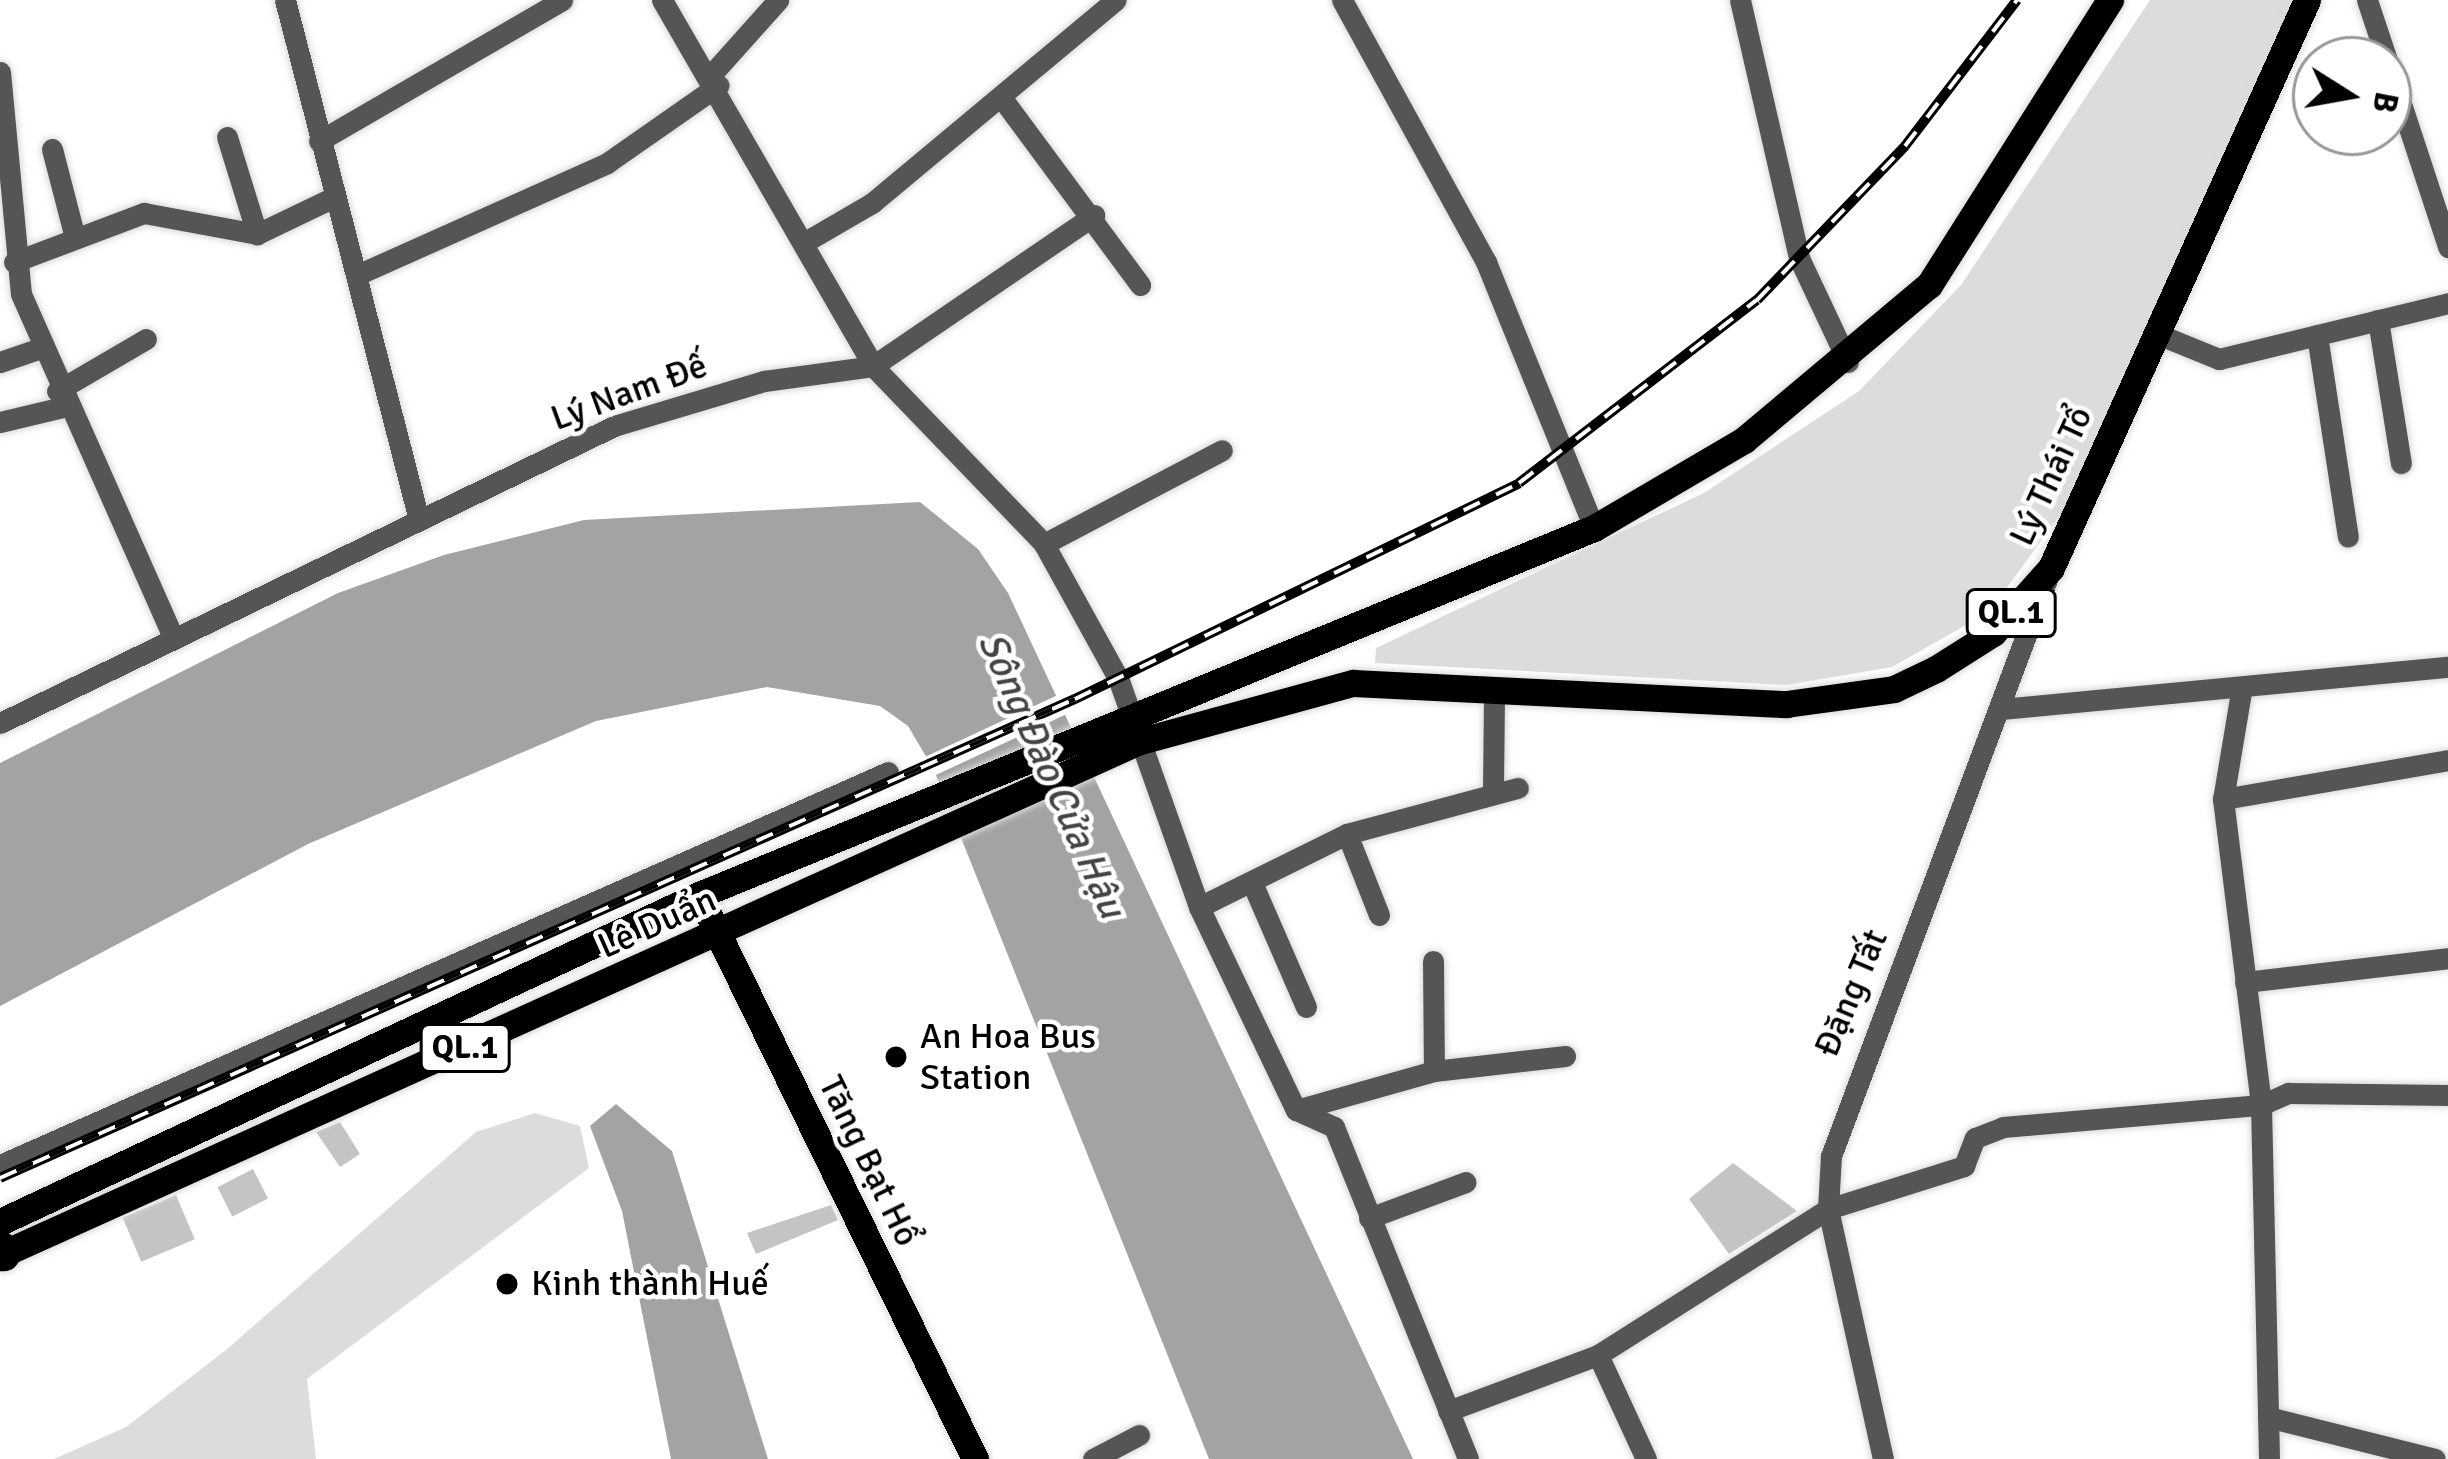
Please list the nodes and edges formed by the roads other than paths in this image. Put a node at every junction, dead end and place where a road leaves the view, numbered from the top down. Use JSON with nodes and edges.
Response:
{"nodes":[{"id":1,"x":285,"y":0,"type":"edge"},
{"id":2,"x":562,"y":0,"type":"edge"},
{"id":3,"x":662,"y":0,"type":"edge"},
{"id":4,"x":778,"y":0,"type":"edge"},
{"id":5,"x":1116,"y":0,"type":"edge"},
{"id":6,"x":1342,"y":0,"type":"edge"},
{"id":7,"x":1740,"y":0,"type":"edge"},
{"id":8,"x":2110,"y":0,"type":"edge"},
{"id":9,"x":2307,"y":0,"type":"edge"},
{"id":10,"x":2368,"y":0,"type":"edge"},
{"id":11,"x":2379,"y":36,"type":"edge"},
{"id":12,"x":0,"y":72,"type":"edge"},
{"id":13,"x":715,"y":80,"type":"junction"},
{"id":14,"x":1001,"y":97,"type":"junction"},
{"id":15,"x":227,"y":137,"type":"dead end"},
{"id":16,"x":2412,"y":138,"type":"edge"},
{"id":17,"x":319,"y":141,"type":"junction"},
{"id":18,"x":52,"y":149,"type":"dead end"},
{"id":19,"x":330,"y":199,"type":"junction"},
{"id":20,"x":1094,"y":215,"type":"junction"},
{"id":21,"x":74,"y":234,"type":"junction"},
{"id":22,"x":257,"y":234,"type":"junction"},
{"id":23,"x":805,"y":242,"type":"junction"},
{"id":24,"x":2448,"y":247,"type":"edge"},
{"id":25,"x":14,"y":262,"type":"junction"},
{"id":26,"x":358,"y":275,"type":"junction"},
{"id":27,"x":1140,"y":285,"type":"dead end"},
{"id":28,"x":2448,"y":303,"type":"edge"},
{"id":29,"x":2378,"y":320,"type":"junction"},
{"id":30,"x":2155,"y":333,"type":"junction"},
{"id":31,"x":2317,"y":335,"type":"junction"},
{"id":32,"x":146,"y":339,"type":"dead end"},
{"id":33,"x":38,"y":349,"type":"junction"},
{"id":34,"x":0,"y":362,"type":"edge"},
{"id":35,"x":1848,"y":362,"type":"junction"},
{"id":36,"x":873,"y":366,"type":"junction"},
{"id":37,"x":62,"y":399,"type":"junction"},
{"id":38,"x":0,"y":422,"type":"edge"},
{"id":39,"x":1222,"y":450,"type":"dead end"},
{"id":40,"x":2401,"y":463,"type":"dead end"},
{"id":41,"x":418,"y":520,"type":"junction"},
{"id":42,"x":1594,"y":528,"type":"junction"},
{"id":43,"x":2348,"y":537,"type":"dead end"},
{"id":44,"x":1044,"y":544,"type":"junction"},
{"id":45,"x":2051,"y":568,"type":"junction"},
{"id":46,"x":1345,"y":634,"type":"junction"},
{"id":47,"x":172,"y":637,"type":"junction"},
{"id":48,"x":2448,"y":667,"type":"edge"},
{"id":49,"x":1353,"y":683,"type":"junction"},
{"id":50,"x":1494,"y":691,"type":"junction"},
{"id":51,"x":2241,"y":692,"type":"junction"},
{"id":52,"x":2001,"y":709,"type":"junction"},
{"id":53,"x":1124,"y":716,"type":"junction"},
{"id":54,"x":0,"y":723,"type":"edge"},
{"id":55,"x":1130,"y":745,"type":"junction"},
{"id":56,"x":2448,"y":760,"type":"edge"},
{"id":57,"x":888,"y":772,"type":"dead end"},
{"id":58,"x":1518,"y":788,"type":"dead end"},
{"id":59,"x":1493,"y":791,"type":"junction"},
{"id":60,"x":2223,"y":799,"type":"junction"},
{"id":61,"x":1347,"y":834,"type":"junction"},
{"id":62,"x":1253,"y":885,"type":"junction"},
{"id":63,"x":699,"y":895,"type":"junction"},
{"id":64,"x":1199,"y":907,"type":"junction"},
{"id":65,"x":1379,"y":915,"type":"dead end"},
{"id":66,"x":718,"y":935,"type":"junction"},
{"id":67,"x":2448,"y":958,"type":"edge"},
{"id":68,"x":1433,"y":961,"type":"dead end"},
{"id":69,"x":2245,"y":982,"type":"junction"},
{"id":70,"x":1306,"y":1007,"type":"dead end"},
{"id":71,"x":1564,"y":1056,"type":"dead end"},
{"id":72,"x":1434,"y":1071,"type":"junction"},
{"id":73,"x":2448,"y":1095,"type":"edge"},
{"id":74,"x":2261,"y":1105,"type":"junction"},
{"id":75,"x":1296,"y":1110,"type":"junction"},
{"id":76,"x":0,"y":1165,"type":"edge"},
{"id":77,"x":1466,"y":1182,"type":"dead end"},
{"id":78,"x":1828,"y":1209,"type":"junction"},
{"id":79,"x":1369,"y":1218,"type":"junction"},
{"id":80,"x":1,"y":1245,"type":"edge"},
{"id":81,"x":1598,"y":1355,"type":"junction"},
{"id":82,"x":1448,"y":1411,"type":"junction"},
{"id":83,"x":2268,"y":1417,"type":"junction"},
{"id":84,"x":1139,"y":1435,"type":"dead end"},
{"id":85,"x":975,"y":1459,"type":"edge"},
{"id":86,"x":1093,"y":1459,"type":"edge"},
{"id":87,"x":1468,"y":1459,"type":"edge"},
{"id":88,"x":1646,"y":1459,"type":"edge"},
{"id":89,"x":1883,"y":1459,"type":"edge"},
{"id":90,"x":2269,"y":1459,"type":"edge"},
{"id":91,"x":2435,"y":1459,"type":"edge"}],
"edges":[{"from":1,"to":17,"type":"street"},
{"from":2,"to":17,"type":"street"},
{"from":3,"to":13,"type":"street"},
{"from":4,"to":13,"type":"street"},
{"from":5,"to":14,"type":"street"},
{"from":6,"to":42,"type":"street"},
{"from":7,"to":35,"type":"street"},
{"from":8,"to":35,"type":"main road","number":"QL.1"},
{"from":9,"to":30,"type":"main road","name":"Lý Thái Tổ","number":"QL.1"},
{"from":10,"to":11,"type":"street"},
{"from":12,"to":25,"type":"street"},
{"from":13,"to":23,"type":"street"},
{"from":13,"to":26,"type":"street"},
{"from":14,"to":20,"type":"street"},
{"from":14,"to":23,"type":"street"},
{"from":15,"to":22,"type":"street"},
{"from":16,"to":24,"type":"street"},
{"from":17,"to":19,"type":"street"},
{"from":18,"to":21,"type":"street"},
{"from":19,"to":22,"type":"street"},
{"from":19,"to":26,"type":"street"},
{"from":20,"to":27,"type":"street"},
{"from":20,"to":36,"type":"street"},
{"from":21,"to":22,"type":"street"},
{"from":21,"to":25,"type":"street"},
{"from":23,"to":36,"type":"street"},
{"from":25,"to":33,"type":"street"},
{"from":26,"to":41,"type":"street"},
{"from":28,"to":29,"type":"street"},
{"from":29,"to":31,"type":"street"},
{"from":29,"to":40,"type":"street"},
{"from":30,"to":31,"type":"street"},
{"from":30,"to":45,"type":"main road","name":"Lý Thái Tổ","number":"QL.1"},
{"from":31,"to":43,"type":"street"},
{"from":32,"to":37,"type":"street"},
{"from":33,"to":34,"type":"street"},
{"from":33,"to":37,"type":"street"},
{"from":35,"to":42,"type":"main road","number":"QL.1"},
{"from":36,"to":41,"type":"street","name":"Lý Nam Đế"},
{"from":36,"to":44,"type":"street"},
{"from":37,"to":38,"type":"street"},
{"from":37,"to":47,"type":"street"},
{"from":39,"to":44,"type":"street"},
{"from":41,"to":47,"type":"street","name":"Lý Nam Đế"},
{"from":42,"to":46,"type":"main road","number":"QL.1"},
{"from":44,"to":53,"type":"street"},
{"from":45,"to":50,"type":"main road","name":"Lý Thái Tổ","number":"QL.1"},
{"from":45,"to":52,"type":"street","name":"Đặng Tất"},
{"from":46,"to":49,"type":"main road"},
{"from":46,"to":53,"type":"main road","name":"Lê Duẩn","number":"QL.1"},
{"from":47,"to":54,"type":"street","name":"Lý Nam Đế"},
{"from":48,"to":51,"type":"street"},
{"from":49,"to":50,"type":"main road","name":"Lý Thái Tổ","number":"QL.1"},
{"from":49,"to":55,"type":"main road","name":"Lê Duẩn","number":"QL.1"},
{"from":50,"to":59,"type":"street"},
{"from":51,"to":52,"type":"street"},
{"from":51,"to":60,"type":"street"},
{"from":52,"to":78,"type":"street","name":"Đặng Tất"},
{"from":53,"to":55,"type":"street"},
{"from":53,"to":63,"type":"main road","name":"Lê Duẩn","number":"QL.1"},
{"from":55,"to":64,"type":"street"},
{"from":55,"to":66,"type":"main road","name":"Lê Duẩn","number":"QL.1"},
{"from":56,"to":60,"type":"street"},
{"from":57,"to":76,"type":"street"},
{"from":58,"to":59,"type":"street"},
{"from":59,"to":61,"type":"street"},
{"from":60,"to":69,"type":"street"},
{"from":61,"to":62,"type":"street"},
{"from":61,"to":65,"type":"street"},
{"from":62,"to":64,"type":"street"},
{"from":62,"to":70,"type":"street"},
{"from":63,"to":66,"type":"main road","name":"Tăng Bạt Hổ"},
{"from":63,"to":80,"type":"main road","name":"Lê Duẩn","number":"QL.1"},
{"from":64,"to":75,"type":"street"},
{"from":66,"to":80,"type":"main road","name":"Lê Duẩn","number":"QL.1"},
{"from":66,"to":85,"type":"main road","name":"Tăng Bạt Hổ"},
{"from":67,"to":69,"type":"street"},
{"from":68,"to":72,"type":"street"},
{"from":69,"to":74,"type":"street"},
{"from":71,"to":72,"type":"street"},
{"from":72,"to":75,"type":"street"},
{"from":73,"to":74,"type":"street"},
{"from":74,"to":78,"type":"street"},
{"from":74,"to":83,"type":"street"},
{"from":75,"to":79,"type":"street"},
{"from":77,"to":79,"type":"street"},
{"from":78,"to":81,"type":"street"},
{"from":78,"to":89,"type":"street","name":"Đặng Tất"},
{"from":79,"to":82,"type":"street"},
{"from":81,"to":82,"type":"street"},
{"from":81,"to":88,"type":"street"},
{"from":82,"to":87,"type":"street"},
{"from":83,"to":90,"type":"street"},
{"from":83,"to":91,"type":"street"},
{"from":84,"to":86,"type":"street"}]}
